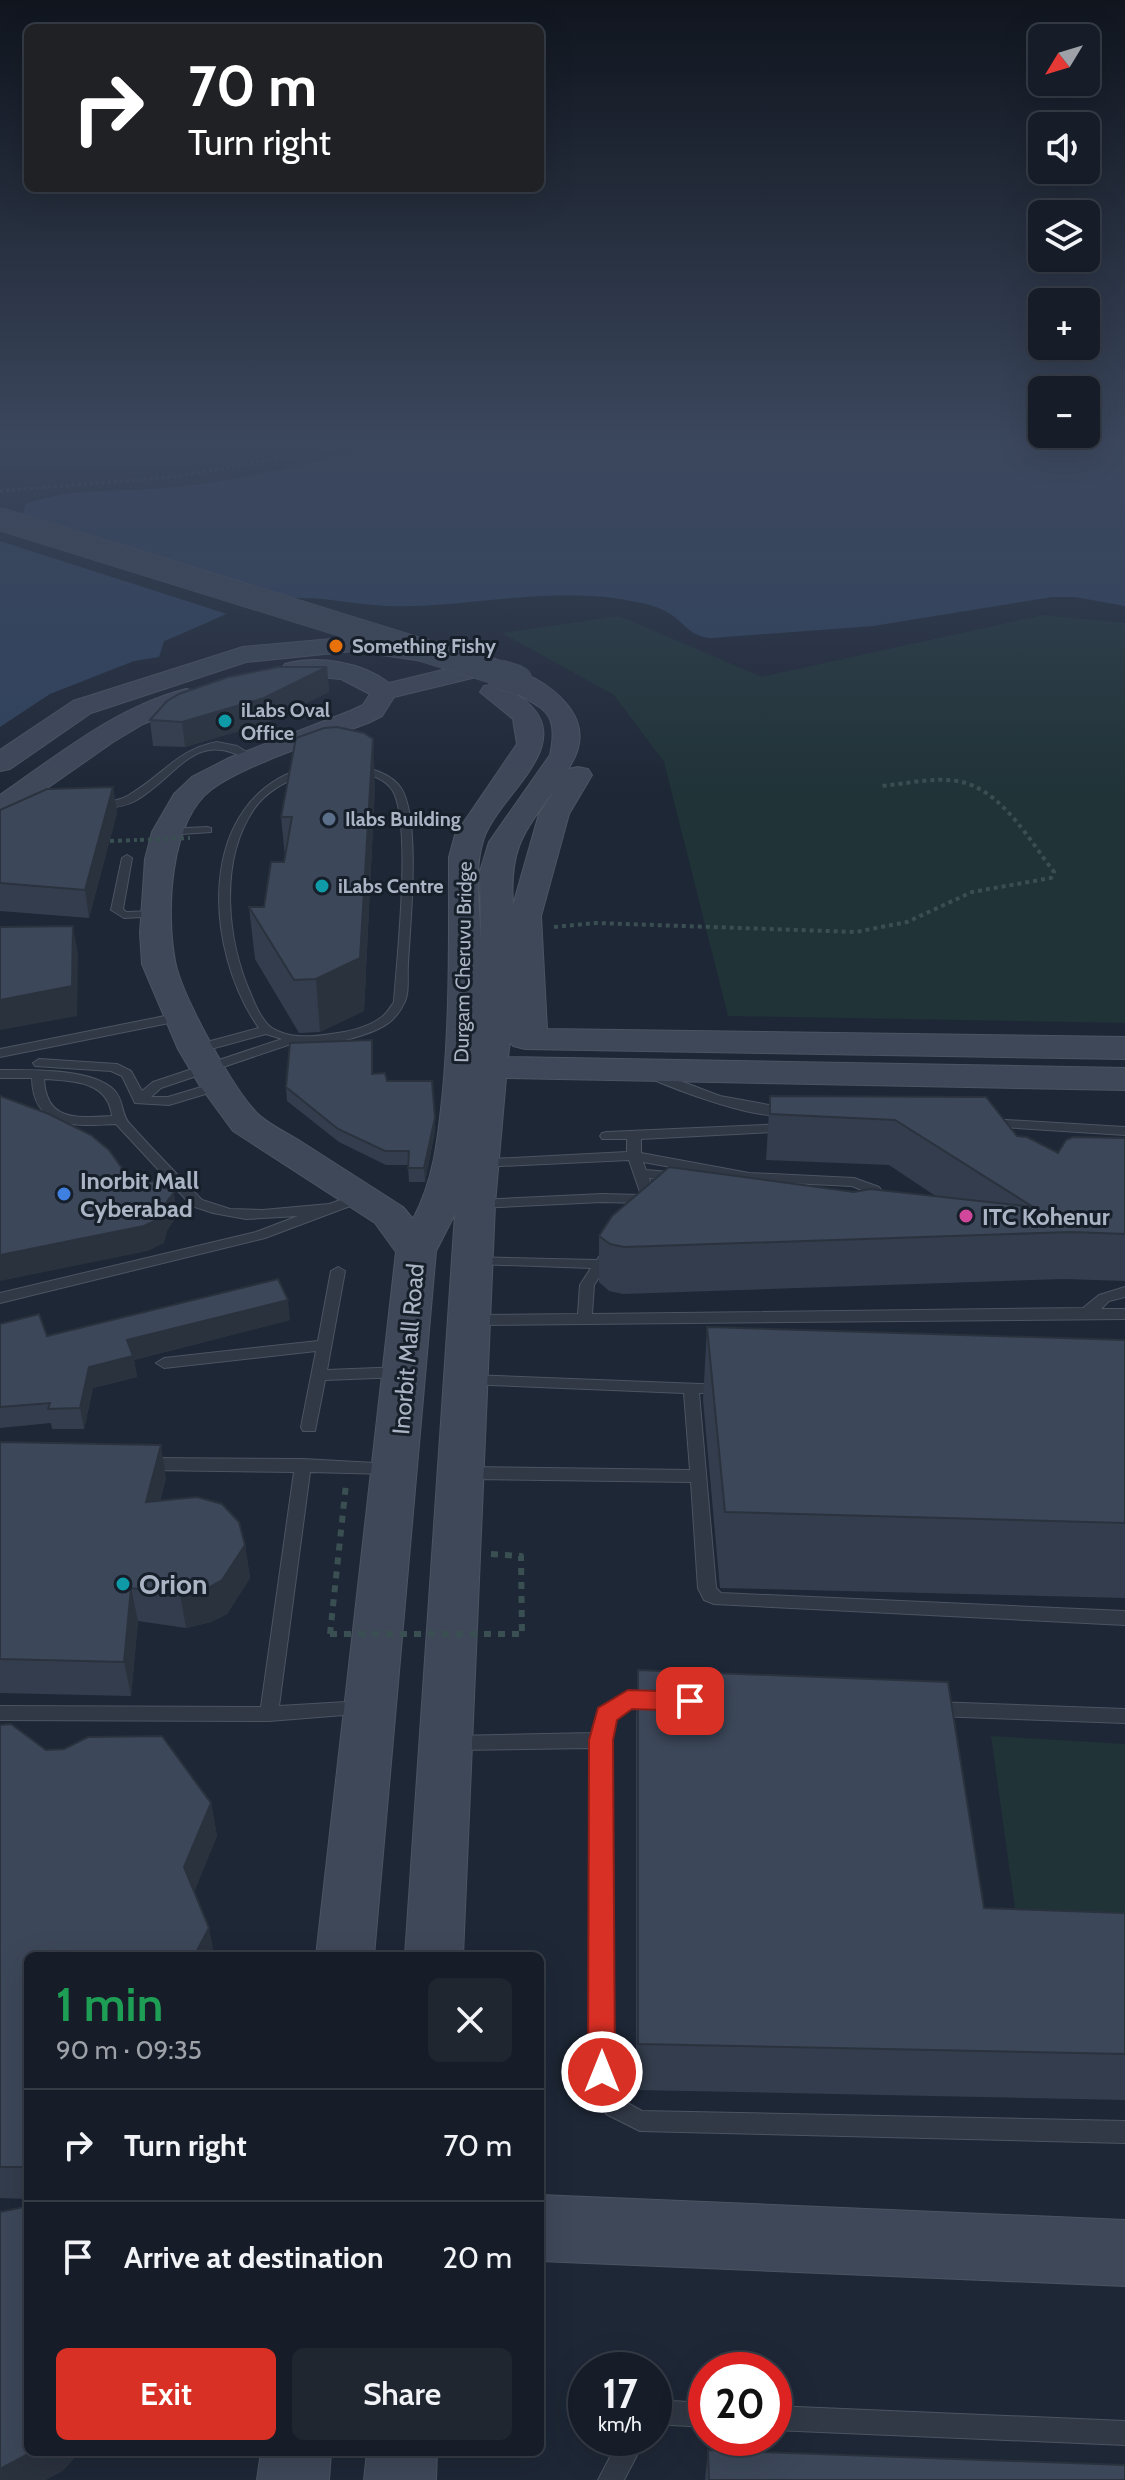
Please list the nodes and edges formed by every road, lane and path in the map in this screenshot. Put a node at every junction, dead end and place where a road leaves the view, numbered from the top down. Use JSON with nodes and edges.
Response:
{"nodes":[{"id":1,"x":90,"y":562,"type":"edge"},
{"id":2,"x":134,"y":562,"type":"edge"},
{"id":3,"x":414,"y":663,"type":"dead end"},
{"id":4,"x":501,"y":679,"type":"junction"},
{"id":5,"x":371,"y":684,"type":"junction"},
{"id":6,"x":253,"y":759,"type":"junction"},
{"id":7,"x":0,"y":763,"type":"edge"},
{"id":8,"x":346,"y":768,"type":"edge"},
{"id":9,"x":318,"y":769,"type":"edge"},
{"id":10,"x":881,"y":786,"type":"dead end"},
{"id":11,"x":89,"y":807,"type":"edge"},
{"id":12,"x":0,"y":808,"type":"edge"},
{"id":13,"x":207,"y":830,"type":"dead end"},
{"id":14,"x":166,"y":836,"type":"junction"},
{"id":15,"x":110,"y":841,"type":"dead end"},
{"id":16,"x":127,"y":858,"type":"dead end"},
{"id":17,"x":156,"y":914,"type":"junction"},
{"id":18,"x":525,"y":930,"type":"junction"},
{"id":19,"x":180,"y":1017,"type":"junction"},
{"id":20,"x":266,"y":1030,"type":"junction"},
{"id":21,"x":530,"y":1039,"type":"junction"},
{"id":22,"x":291,"y":1040,"type":"junction"},
{"id":23,"x":1125,"y":1048,"type":"edge"},
{"id":24,"x":0,"y":1053,"type":"edge"},
{"id":25,"x":491,"y":1053,"type":"junction"},
{"id":26,"x":207,"y":1068,"type":"junction"},
{"id":27,"x":642,"y":1069,"type":"junction"},
{"id":28,"x":39,"y":1070,"type":"junction"},
{"id":29,"x":0,"y":1074,"type":"edge"},
{"id":30,"x":1125,"y":1079,"type":"edge"},
{"id":31,"x":140,"y":1100,"type":"junction"},
{"id":32,"x":803,"y":1113,"type":"edge"},
{"id":33,"x":756,"y":1118,"type":"junction"},
{"id":34,"x":119,"y":1120,"type":"junction"},
{"id":35,"x":970,"y":1122,"type":"edge"},
{"id":36,"x":806,"y":1129,"type":"edge"},
{"id":37,"x":1125,"y":1131,"type":"edge"},
{"id":38,"x":634,"y":1135,"type":"junction"},
{"id":39,"x":607,"y":1136,"type":"dead end"},
{"id":40,"x":634,"y":1156,"type":"junction"},
{"id":41,"x":640,"y":1173,"type":"junction"},
{"id":42,"x":693,"y":1182,"type":"edge"},
{"id":43,"x":477,"y":1184,"type":"junction"},
{"id":44,"x":364,"y":1196,"type":"junction"},
{"id":45,"x":658,"y":1201,"type":"junction"},
{"id":46,"x":332,"y":1208,"type":"junction"},
{"id":47,"x":876,"y":1222,"type":"edge"},
{"id":48,"x":416,"y":1251,"type":"junction"},
{"id":49,"x":472,"y":1260,"type":"junction"},
{"id":50,"x":598,"y":1264,"type":"junction"},
{"id":51,"x":338,"y":1271,"type":"dead end"},
{"id":52,"x":1125,"y":1292,"type":"edge"},
{"id":53,"x":0,"y":1298,"type":"edge"},
{"id":54,"x":1087,"y":1313,"type":"junction"},
{"id":55,"x":1125,"y":1314,"type":"edge"},
{"id":56,"x":585,"y":1316,"type":"junction"},
{"id":57,"x":469,"y":1320,"type":"junction"},
{"id":58,"x":324,"y":1345,"type":"junction"},
{"id":59,"x":164,"y":1363,"type":"dead end"},
{"id":60,"x":406,"y":1372,"type":"junction"},
{"id":61,"x":319,"y":1375,"type":"junction"},
{"id":62,"x":466,"y":1380,"type":"junction"},
{"id":63,"x":691,"y":1388,"type":"junction"},
{"id":64,"x":737,"y":1390,"type":"edge"},
{"id":65,"x":309,"y":1427,"type":"dead end"},
{"id":66,"x":128,"y":1464,"type":"edge"},
{"id":67,"x":303,"y":1465,"type":"junction"},
{"id":68,"x":348,"y":1467,"type":"junction"},
{"id":69,"x":398,"y":1468,"type":"junction"},
{"id":70,"x":461,"y":1473,"type":"junction"},
{"id":71,"x":699,"y":1476,"type":"junction"},
{"id":72,"x":521,"y":1556,"type":"dead end"},
{"id":73,"x":1125,"y":1618,"type":"edge"},
{"id":74,"x":675,"y":1701,"type":"edge"},
{"id":75,"x":370,"y":1707,"type":"junction"},
{"id":76,"x":908,"y":1708,"type":"edge"},
{"id":77,"x":0,"y":1713,"type":"edge"},
{"id":78,"x":269,"y":1714,"type":"junction"},
{"id":79,"x":1125,"y":1716,"type":"edge"},
{"id":80,"x":601,"y":1740,"type":"junction"},
{"id":81,"x":448,"y":1743,"type":"junction"},
{"id":82,"x":345,"y":1952,"type":"edge"},
{"id":83,"x":434,"y":1952,"type":"edge"},
{"id":84,"x":1125,"y":2132,"type":"edge"},
{"id":85,"x":544,"y":2228,"type":"edge"},
{"id":86,"x":1125,"y":2253,"type":"edge"},
{"id":87,"x":792,"y":2419,"type":"edge"},
{"id":88,"x":1125,"y":2433,"type":"edge"},
{"id":89,"x":296,"y":2456,"type":"edge"},
{"id":90,"x":402,"y":2456,"type":"edge"},
{"id":91,"x":624,"y":2456,"type":"edge"},
{"id":92,"x":293,"y":2480,"type":"edge"},
{"id":93,"x":400,"y":2480,"type":"edge"},
{"id":94,"x":610,"y":2480,"type":"edge"}],
"edges":[{"from":1,"to":4,"type":"main road","name":"Durgam Cheruvu Bridge"},
{"from":2,"to":4,"type":"main road","name":"Durgam Cheruvu Bridge","bridge":true},
{"from":3,"to":5,"type":"main road"},
{"from":4,"to":5,"type":"main road"},
{"from":4,"to":7,"type":"main road"},
{"from":4,"to":18,"type":"main road"},
{"from":4,"to":25,"type":"main road","name":"Durgam Cheruvu Bridge"},
{"from":4,"to":48,"type":"main road","name":"Durgam Cheruvu Bridge"},
{"from":5,"to":6,"type":"main road","name":"Inorbit Mall Road"},
{"from":5,"to":12,"type":"main road"},
{"from":6,"to":11,"type":"lane"},
{"from":6,"to":14,"type":"main road","name":"Inorbit Mall Road"},
{"from":8,"to":22,"type":"lane"},
{"from":9,"to":20,"type":"lane"},
{"from":10,"to":18,"type":"path"},
{"from":13,"to":14,"type":"lane"},
{"from":14,"to":14,"type":"path","bridge":true},
{"from":14,"to":15,"type":"path"},
{"from":14,"to":17,"type":"main road","name":"Inorbit Mall Road"},
{"from":16,"to":17,"type":"lane"},
{"from":17,"to":19,"type":"main road","name":"Inorbit Mall Road"},
{"from":18,"to":21,"type":"main road"},
{"from":19,"to":24,"type":"lane"},
{"from":19,"to":26,"type":"main road","name":"Inorbit Mall Road"},
{"from":20,"to":22,"type":"lane"},
{"from":20,"to":26,"type":"lane"},
{"from":21,"to":23,"type":"main road"},
{"from":21,"to":25,"type":"main road"},
{"from":22,"to":26,"type":"lane"},
{"from":25,"to":27,"type":"main road"},
{"from":25,"to":43,"type":"main road","name":"Durgam Cheruvu Bridge"},
{"from":26,"to":31,"type":"lane"},
{"from":26,"to":31,"type":"lane"},
{"from":26,"to":44,"type":"main road","name":"Inorbit Mall Road"},
{"from":27,"to":30,"type":"main road"},
{"from":27,"to":33,"type":"lane"},
{"from":28,"to":29,"type":"lane"},
{"from":28,"to":31,"type":"lane"},
{"from":28,"to":34,"type":"lane"},
{"from":28,"to":34,"type":"lane"},
{"from":32,"to":33,"type":"lane"},
{"from":33,"to":36,"type":"lane"},
{"from":33,"to":38,"type":"lane"},
{"from":34,"to":46,"type":"lane"},
{"from":35,"to":37,"type":"lane"},
{"from":38,"to":39,"type":"lane"},
{"from":38,"to":40,"type":"lane"},
{"from":40,"to":41,"type":"lane"},
{"from":40,"to":43,"type":"lane"},
{"from":40,"to":47,"type":"lane"},
{"from":41,"to":42,"type":"lane"},
{"from":41,"to":45,"type":"lane"},
{"from":43,"to":45,"type":"lane"},
{"from":43,"to":49,"type":"main road"},
{"from":44,"to":46,"type":"lane"},
{"from":44,"to":48,"type":"main road","name":"Inorbit Mall Road"},
{"from":45,"to":50,"type":"lane"},
{"from":46,"to":53,"type":"lane"},
{"from":48,"to":60,"type":"main road","name":"Inorbit Mall Road"},
{"from":49,"to":50,"type":"lane"},
{"from":49,"to":57,"type":"main road"},
{"from":50,"to":56,"type":"lane"},
{"from":51,"to":58,"type":"lane"},
{"from":52,"to":54,"type":"lane"},
{"from":54,"to":55,"type":"lane"},
{"from":54,"to":56,"type":"lane"},
{"from":56,"to":57,"type":"lane"},
{"from":57,"to":62,"type":"main road"},
{"from":58,"to":59,"type":"lane"},
{"from":58,"to":61,"type":"lane"},
{"from":60,"to":61,"type":"lane"},
{"from":60,"to":69,"type":"main road","name":"Inorbit Mall Road"},
{"from":61,"to":65,"type":"lane"},
{"from":62,"to":63,"type":"lane"},
{"from":62,"to":70,"type":"main road"},
{"from":63,"to":64,"type":"lane"},
{"from":63,"to":71,"type":"lane"},
{"from":66,"to":67,"type":"lane"},
{"from":67,"to":68,"type":"lane"},
{"from":67,"to":78,"type":"lane"},
{"from":68,"to":69,"type":"lane"},
{"from":68,"to":72,"type":"path","bridge":true},
{"from":69,"to":75,"type":"main road","name":"Inorbit Mall Road"},
{"from":70,"to":71,"type":"lane"},
{"from":70,"to":81,"type":"main road"},
{"from":71,"to":73,"type":"lane"},
{"from":74,"to":80,"type":"lane"},
{"from":75,"to":78,"type":"lane"},
{"from":75,"to":82,"type":"main road","name":"Inorbit Mall Road"},
{"from":76,"to":79,"type":"lane"},
{"from":77,"to":78,"type":"lane"},
{"from":80,"to":81,"type":"lane"},
{"from":80,"to":84,"type":"lane"},
{"from":81,"to":83,"type":"main road"},
{"from":85,"to":86,"type":"main road"},
{"from":87,"to":88,"type":"lane"},
{"from":89,"to":92,"type":"main road"},
{"from":90,"to":93,"type":"main road"},
{"from":91,"to":94,"type":"lane"}]}
